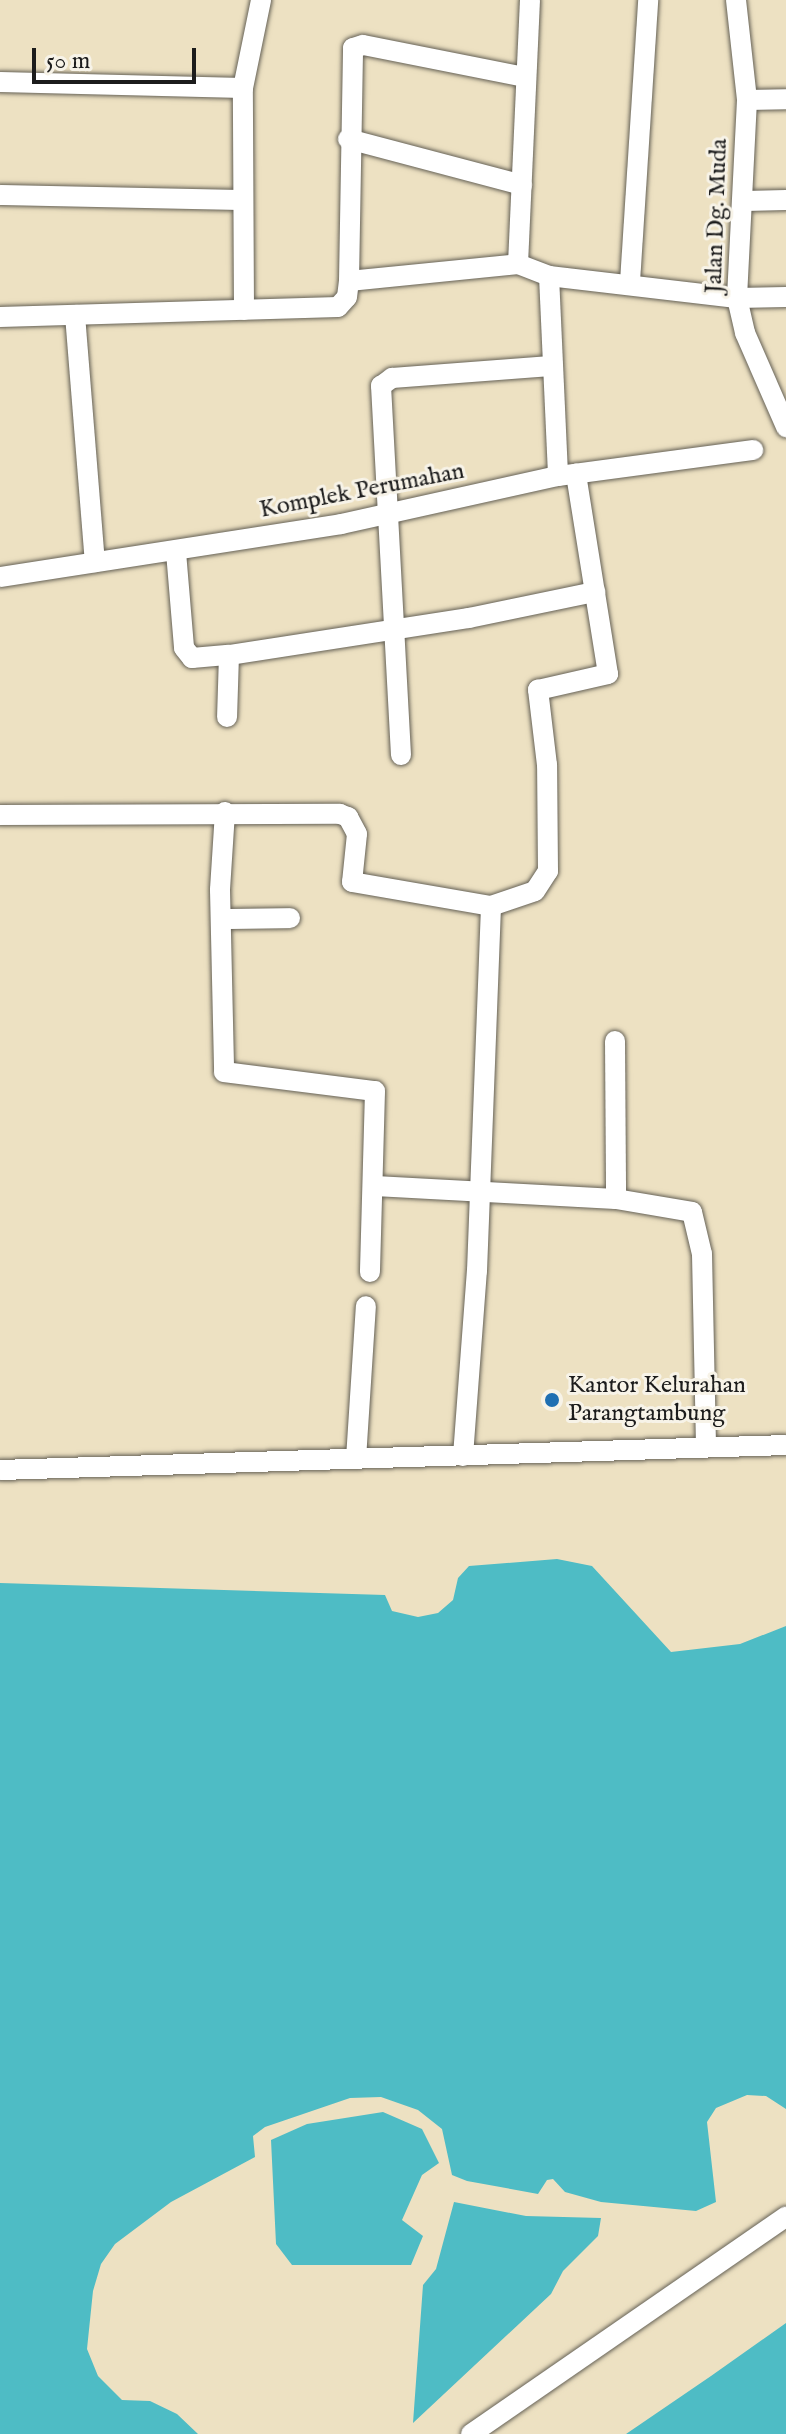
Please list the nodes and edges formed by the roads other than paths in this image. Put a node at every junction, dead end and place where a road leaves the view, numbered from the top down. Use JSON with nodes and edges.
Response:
{"nodes":[{"id":1,"x":261,"y":0,"type":"edge"},
{"id":2,"x":530,"y":0,"type":"edge"},
{"id":3,"x":648,"y":0,"type":"edge"},
{"id":4,"x":736,"y":0,"type":"edge"},
{"id":5,"x":525,"y":77,"type":"junction"},
{"id":6,"x":0,"y":82,"type":"edge"},
{"id":7,"x":243,"y":88,"type":"junction"},
{"id":8,"x":786,"y":99,"type":"edge"},
{"id":9,"x":747,"y":100,"type":"junction"},
{"id":10,"x":348,"y":139,"type":"junction"},
{"id":11,"x":522,"y":185,"type":"junction"},
{"id":12,"x":0,"y":195,"type":"edge"},
{"id":13,"x":242,"y":200,"type":"junction"},
{"id":14,"x":786,"y":200,"type":"edge"},
{"id":15,"x":745,"y":201,"type":"junction"},
{"id":16,"x":518,"y":264,"type":"junction"},
{"id":17,"x":549,"y":276,"type":"junction"},
{"id":18,"x":349,"y":281,"type":"junction"},
{"id":19,"x":630,"y":282,"type":"junction"},
{"id":20,"x":786,"y":297,"type":"edge"},
{"id":21,"x":737,"y":298,"type":"junction"},
{"id":22,"x":244,"y":310,"type":"junction"},
{"id":23,"x":75,"y":315,"type":"junction"},
{"id":24,"x":0,"y":317,"type":"edge"},
{"id":25,"x":551,"y":366,"type":"junction"},
{"id":26,"x":786,"y":427,"type":"edge"},
{"id":27,"x":753,"y":450,"type":"dead end"},
{"id":28,"x":567,"y":475,"type":"junction"},
{"id":29,"x":386,"y":515,"type":"junction"},
{"id":30,"x":176,"y":552,"type":"junction"},
{"id":31,"x":95,"y":562,"type":"junction"},
{"id":32,"x":0,"y":577,"type":"edge"},
{"id":33,"x":595,"y":592,"type":"junction"},
{"id":34,"x":393,"y":630,"type":"junction"},
{"id":35,"x":229,"y":655,"type":"junction"},
{"id":36,"x":227,"y":717,"type":"dead end"},
{"id":37,"x":401,"y":755,"type":"dead end"},
{"id":38,"x":225,"y":812,"type":"junction"},
{"id":39,"x":0,"y":815,"type":"edge"},
{"id":40,"x":491,"y":906,"type":"junction"},
{"id":41,"x":290,"y":918,"type":"dead end"},
{"id":42,"x":222,"y":919,"type":"junction"},
{"id":43,"x":615,"y":1041,"type":"dead end"},
{"id":44,"x":375,"y":1186,"type":"junction"},
{"id":45,"x":479,"y":1189,"type":"junction"},
{"id":46,"x":616,"y":1199,"type":"junction"},
{"id":47,"x":370,"y":1272,"type":"dead end"},
{"id":48,"x":366,"y":1306,"type":"dead end"},
{"id":49,"x":786,"y":1445,"type":"edge"},
{"id":50,"x":706,"y":1446,"type":"junction"},
{"id":51,"x":463,"y":1456,"type":"junction"},
{"id":52,"x":356,"y":1459,"type":"junction"},
{"id":53,"x":0,"y":1470,"type":"edge"},
{"id":54,"x":786,"y":2217,"type":"edge"},
{"id":55,"x":471,"y":2434,"type":"edge"}],
"edges":[{"from":1,"to":7,"type":"street"},
{"from":2,"to":5,"type":"street"},
{"from":3,"to":19,"type":"street"},
{"from":4,"to":9,"type":"street","name":"Jalan Dg. Muda"},
{"from":5,"to":10,"type":"street"},
{"from":5,"to":11,"type":"street"},
{"from":6,"to":7,"type":"street"},
{"from":7,"to":13,"type":"street"},
{"from":8,"to":9,"type":"street"},
{"from":9,"to":15,"type":"street","name":"Jalan Dg. Muda"},
{"from":10,"to":11,"type":"street"},
{"from":10,"to":18,"type":"street"},
{"from":11,"to":16,"type":"street"},
{"from":12,"to":13,"type":"street"},
{"from":13,"to":22,"type":"street"},
{"from":14,"to":15,"type":"street"},
{"from":15,"to":21,"type":"street","name":"Jalan Dg. Muda"},
{"from":16,"to":17,"type":"street"},
{"from":16,"to":18,"type":"street"},
{"from":17,"to":19,"type":"street"},
{"from":17,"to":25,"type":"street"},
{"from":18,"to":22,"type":"street"},
{"from":19,"to":21,"type":"street"},
{"from":20,"to":21,"type":"street"},
{"from":21,"to":26,"type":"street","name":"Jalan Dg. Muda"},
{"from":22,"to":23,"type":"street"},
{"from":23,"to":24,"type":"street"},
{"from":23,"to":31,"type":"street"},
{"from":25,"to":28,"type":"street"},
{"from":25,"to":29,"type":"street"},
{"from":27,"to":28,"type":"street","name":"Komplek Perumahan"},
{"from":28,"to":29,"type":"street","name":"Komplek Perumahan"},
{"from":28,"to":33,"type":"street"},
{"from":29,"to":30,"type":"street","name":"Komplek Perumahan"},
{"from":29,"to":34,"type":"street"},
{"from":30,"to":31,"type":"street","name":"Komplek Perumahan"},
{"from":30,"to":35,"type":"street"},
{"from":31,"to":32,"type":"street","name":"Komplek Perumahan"},
{"from":33,"to":34,"type":"street"},
{"from":33,"to":40,"type":"street"},
{"from":34,"to":35,"type":"street"},
{"from":34,"to":37,"type":"street"},
{"from":35,"to":36,"type":"street"},
{"from":38,"to":39,"type":"street"},
{"from":38,"to":40,"type":"street"},
{"from":38,"to":42,"type":"street"},
{"from":40,"to":45,"type":"street"},
{"from":41,"to":42,"type":"street"},
{"from":42,"to":44,"type":"street"},
{"from":43,"to":46,"type":"street"},
{"from":44,"to":45,"type":"street"},
{"from":44,"to":47,"type":"street"},
{"from":45,"to":46,"type":"street"},
{"from":45,"to":51,"type":"street"},
{"from":46,"to":50,"type":"street"},
{"from":48,"to":52,"type":"street"},
{"from":49,"to":50,"type":"street"},
{"from":50,"to":51,"type":"street"},
{"from":51,"to":52,"type":"street"},
{"from":52,"to":53,"type":"street"},
{"from":54,"to":55,"type":"street"}]}
